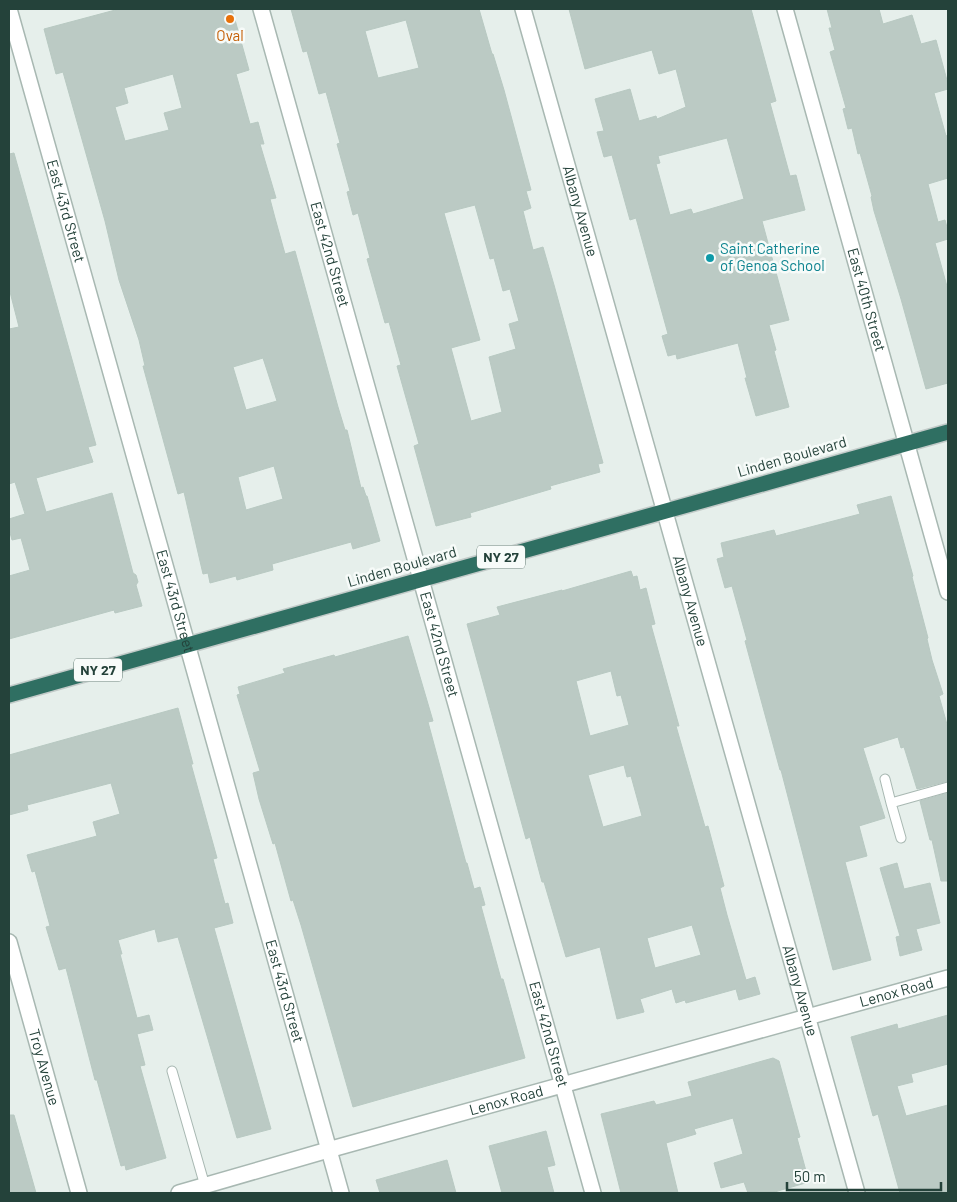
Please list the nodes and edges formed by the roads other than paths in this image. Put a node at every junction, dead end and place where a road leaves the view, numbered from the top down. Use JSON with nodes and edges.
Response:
{"nodes":[{"id":1,"x":9,"y":9,"type":"edge"},
{"id":2,"x":261,"y":9,"type":"edge"},
{"id":3,"x":523,"y":9,"type":"edge"},
{"id":4,"x":785,"y":9,"type":"edge"},
{"id":5,"x":948,"y":432,"type":"edge"},
{"id":6,"x":907,"y":443,"type":"junction"},
{"id":7,"x":664,"y":511,"type":"junction"},
{"id":8,"x":421,"y":579,"type":"junction"},
{"id":9,"x":948,"y":592,"type":"edge"},
{"id":10,"x":188,"y":645,"type":"junction"},
{"id":11,"x":9,"y":695,"type":"edge"},
{"id":12,"x":885,"y":779,"type":"dead end"},
{"id":13,"x":948,"y":787,"type":"edge"},
{"id":14,"x":891,"y":803,"type":"junction"},
{"id":15,"x":901,"y":838,"type":"dead end"},
{"id":16,"x":9,"y":942,"type":"edge"},
{"id":17,"x":948,"y":978,"type":"edge"},
{"id":18,"x":807,"y":1018,"type":"junction"},
{"id":19,"x":172,"y":1071,"type":"dead end"},
{"id":20,"x":562,"y":1085,"type":"junction"},
{"id":21,"x":328,"y":1150,"type":"junction"},
{"id":22,"x":205,"y":1186,"type":"junction"},
{"id":23,"x":79,"y":1193,"type":"edge"},
{"id":24,"x":185,"y":1193,"type":"edge"},
{"id":25,"x":341,"y":1193,"type":"edge"},
{"id":26,"x":593,"y":1193,"type":"edge"},
{"id":27,"x":856,"y":1193,"type":"edge"}],
"edges":[{"from":1,"to":10,"type":"street","name":"East 43rd Street"},
{"from":2,"to":8,"type":"street","name":"East 42nd Street"},
{"from":3,"to":7,"type":"street","name":"Albany Avenue"},
{"from":4,"to":6,"type":"street","name":"East 40th Street"},
{"from":5,"to":6,"type":"highway","name":"Linden Boulevard","number":"NY 27"},
{"from":6,"to":7,"type":"highway","name":"Linden Boulevard","number":"NY 27"},
{"from":6,"to":9,"type":"street","name":"East 40th Street"},
{"from":7,"to":8,"type":"highway","name":"Linden Boulevard","number":"NY 27"},
{"from":7,"to":18,"type":"street","name":"Albany Avenue"},
{"from":8,"to":10,"type":"highway","name":"Linden Boulevard","number":"NY 27"},
{"from":8,"to":20,"type":"street","name":"East 42nd Street"},
{"from":10,"to":11,"type":"highway","name":"Linden Boulevard","number":"NY 27"},
{"from":10,"to":21,"type":"street","name":"East 43rd Street"},
{"from":12,"to":14,"type":"lane"},
{"from":13,"to":14,"type":"lane"},
{"from":14,"to":15,"type":"lane"},
{"from":16,"to":23,"type":"street","name":"Troy Avenue"},
{"from":17,"to":18,"type":"street","name":"Lenox Road"},
{"from":18,"to":20,"type":"street","name":"Lenox Road"},
{"from":18,"to":27,"type":"street","name":"Albany Avenue"},
{"from":19,"to":22,"type":"lane"},
{"from":20,"to":21,"type":"street","name":"Lenox Road"},
{"from":20,"to":26,"type":"street","name":"East 42nd Street"},
{"from":21,"to":22,"type":"street","name":"Lenox Road"},
{"from":21,"to":25,"type":"street","name":"East 43rd Street"},
{"from":22,"to":24,"type":"street","name":"Lenox Road"}]}
